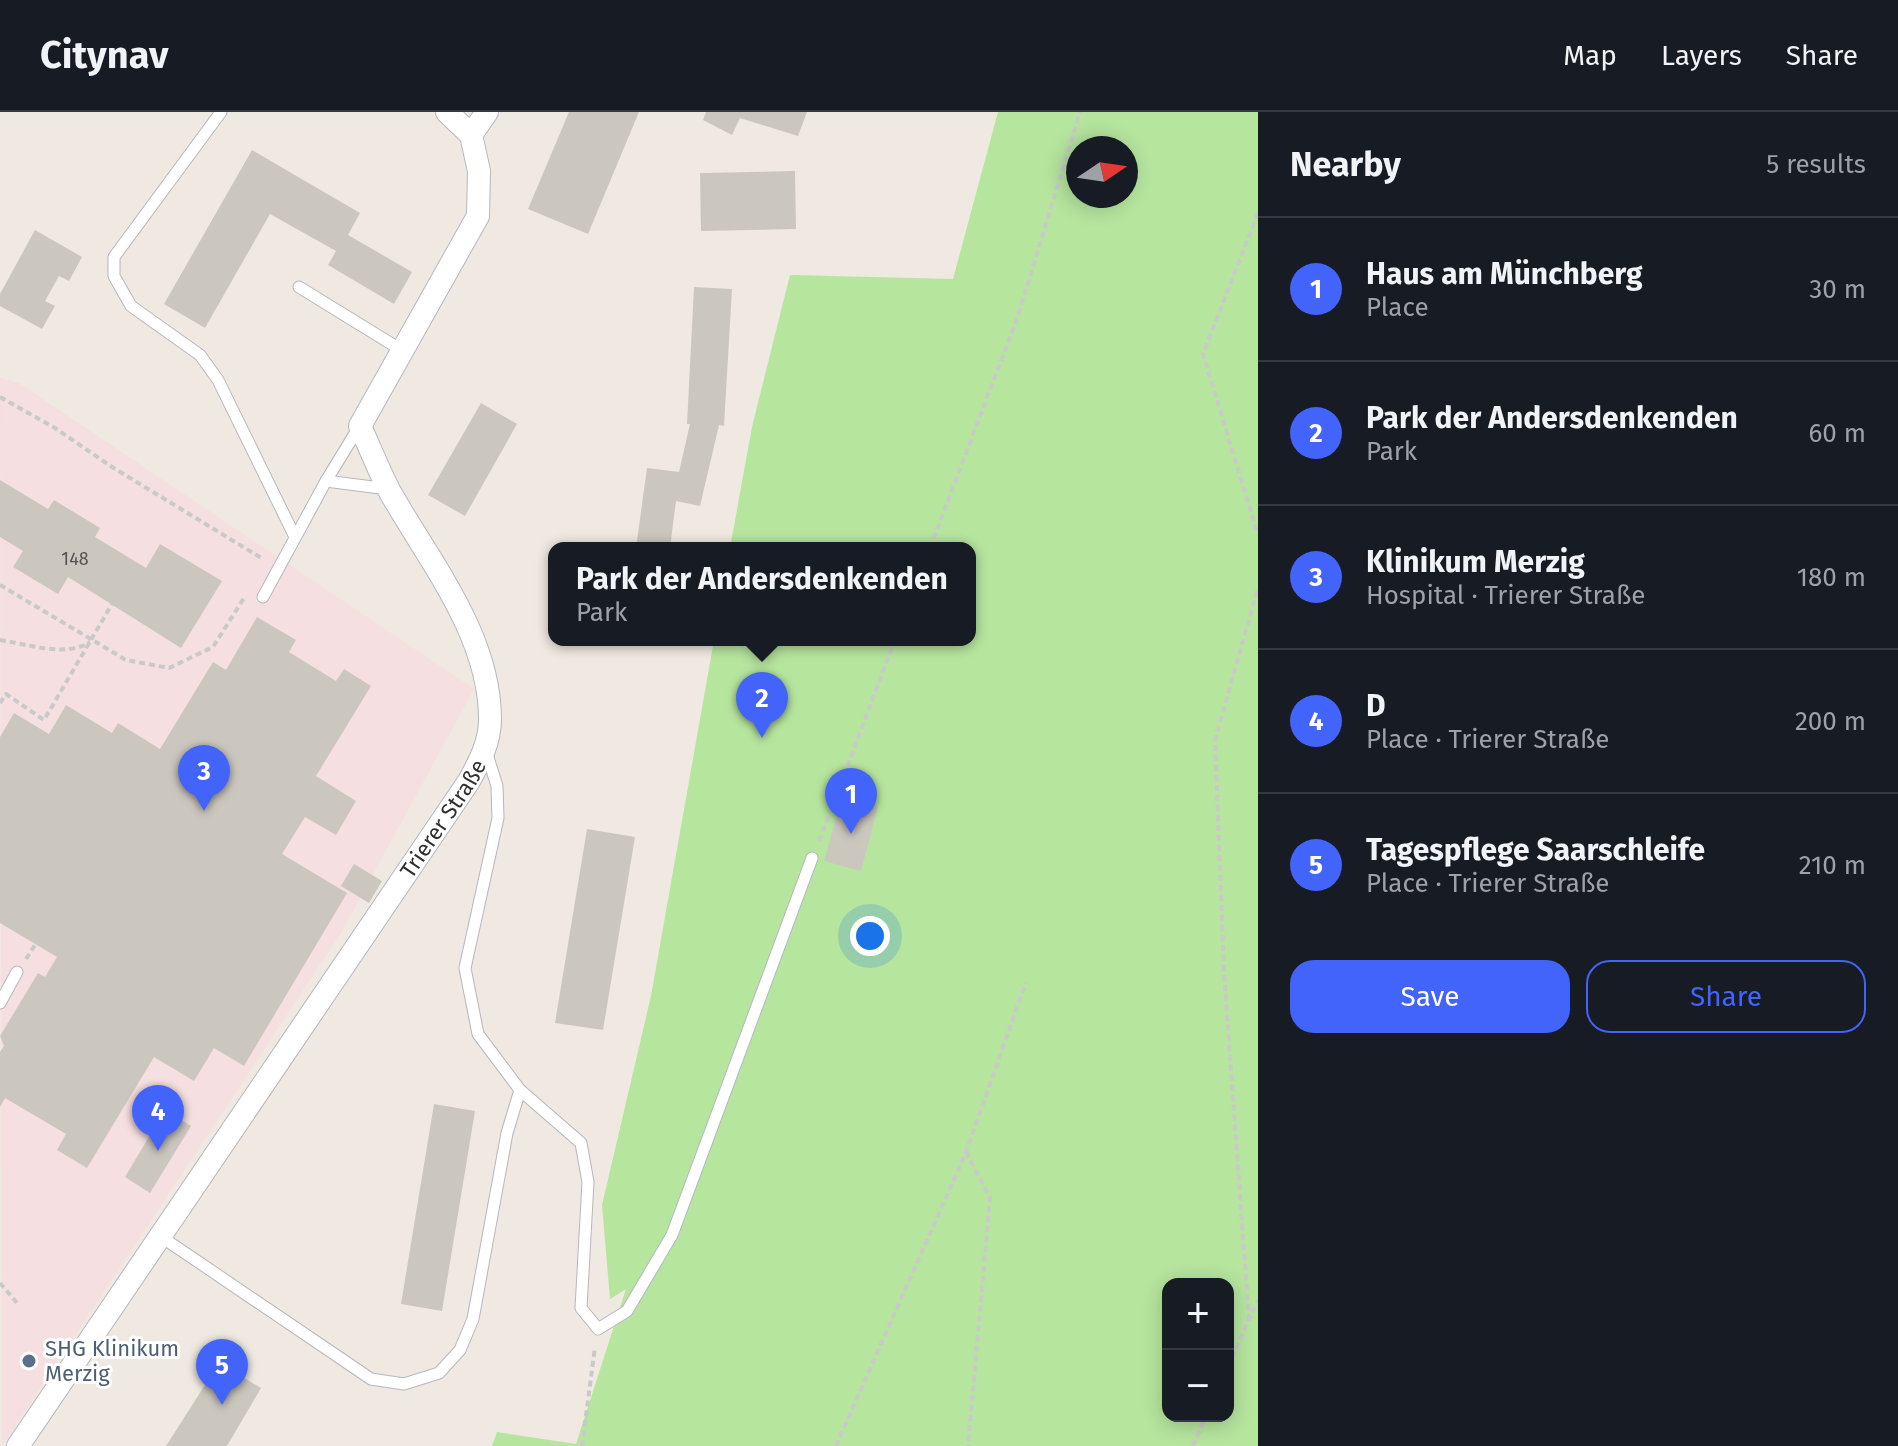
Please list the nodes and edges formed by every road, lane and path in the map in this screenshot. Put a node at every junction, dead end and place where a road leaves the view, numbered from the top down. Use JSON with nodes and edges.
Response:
{"nodes":[{"id":1,"x":221,"y":112,"type":"edge"},
{"id":2,"x":447,"y":112,"type":"edge"},
{"id":3,"x":487,"y":112,"type":"edge"},
{"id":4,"x":1080,"y":112,"type":"edge"},
{"id":5,"x":471,"y":135,"type":"junction"},
{"id":6,"x":1258,"y":213,"type":"edge"},
{"id":7,"x":299,"y":287,"type":"dead end"},
{"id":8,"x":403,"y":351,"type":"junction"},
{"id":9,"x":0,"y":397,"type":"edge"},
{"id":10,"x":360,"y":426,"type":"junction"},
{"id":11,"x":326,"y":481,"type":"junction"},
{"id":12,"x":389,"y":489,"type":"junction"},
{"id":13,"x":1258,"y":535,"type":"edge"},
{"id":14,"x":295,"y":537,"type":"junction"},
{"id":15,"x":932,"y":542,"type":"edge"},
{"id":16,"x":278,"y":569,"type":"junction"},
{"id":17,"x":0,"y":585,"type":"edge"},
{"id":18,"x":1258,"y":588,"type":"edge"},
{"id":19,"x":263,"y":597,"type":"joint"},
{"id":20,"x":112,"y":604,"type":"dead end"},
{"id":21,"x":0,"y":640,"type":"edge"},
{"id":22,"x":92,"y":640,"type":"junction"},
{"id":23,"x":893,"y":646,"type":"edge"},
{"id":24,"x":0,"y":703,"type":"edge"},
{"id":25,"x":485,"y":750,"type":"junction"},
{"id":26,"x":812,"y":858,"type":"joint"},
{"id":27,"x":17,"y":972,"type":"dead end"},
{"id":28,"x":1026,"y":982,"type":"dead end"},
{"id":29,"x":0,"y":1003,"type":"edge"},
{"id":30,"x":520,"y":1090,"type":"junction"},
{"id":31,"x":966,"y":1152,"type":"junction"},
{"id":32,"x":163,"y":1238,"type":"junction"},
{"id":33,"x":0,"y":1283,"type":"edge"},
{"id":34,"x":1258,"y":1300,"type":"edge"},
{"id":35,"x":18,"y":1304,"type":"dead end"},
{"id":36,"x":1249,"y":1320,"type":"junction"},
{"id":37,"x":598,"y":1329,"type":"junction"},
{"id":38,"x":1234,"y":1354,"type":"edge"},
{"id":39,"x":1203,"y":1422,"type":"edge"},
{"id":40,"x":18,"y":1446,"type":"edge"},
{"id":41,"x":582,"y":1446,"type":"edge"},
{"id":42,"x":836,"y":1446,"type":"edge"},
{"id":43,"x":968,"y":1446,"type":"edge"},
{"id":44,"x":1193,"y":1446,"type":"edge"}],
"edges":[{"from":1,"to":14,"type":"lane"},
{"from":2,"to":5,"type":"street"},
{"from":3,"to":5,"type":"street"},
{"from":4,"to":15,"type":"path"},
{"from":5,"to":8,"type":"street"},
{"from":6,"to":13,"type":"path"},
{"from":7,"to":8,"type":"lane"},
{"from":8,"to":10,"type":"street"},
{"from":9,"to":16,"type":"path"},
{"from":10,"to":11,"type":"lane"},
{"from":10,"to":12,"type":"street","name":"Trierer Straße"},
{"from":11,"to":12,"type":"lane"},
{"from":11,"to":14,"type":"lane"},
{"from":12,"to":25,"type":"street","name":"Trierer Straße"},
{"from":14,"to":16,"type":"lane"},
{"from":16,"to":19,"type":"lane"},
{"from":17,"to":22,"type":"path"},
{"from":18,"to":36,"type":"path"},
{"from":19,"to":22,"type":"path"},
{"from":20,"to":22,"type":"path"},
{"from":21,"to":22,"type":"path"},
{"from":22,"to":24,"type":"path"},
{"from":23,"to":26,"type":"path"},
{"from":25,"to":30,"type":"lane"},
{"from":25,"to":32,"type":"street","name":"Trierer Straße"},
{"from":26,"to":37,"type":"lane"},
{"from":27,"to":29,"type":"lane"},
{"from":28,"to":31,"type":"path"},
{"from":30,"to":32,"type":"lane"},
{"from":30,"to":37,"type":"lane"},
{"from":31,"to":42,"type":"path"},
{"from":31,"to":43,"type":"path"},
{"from":32,"to":40,"type":"street","name":"Trierer Straße"},
{"from":33,"to":35,"type":"path"},
{"from":34,"to":36,"type":"path"},
{"from":36,"to":38,"type":"path"},
{"from":37,"to":41,"type":"path"},
{"from":39,"to":44,"type":"path"}]}
